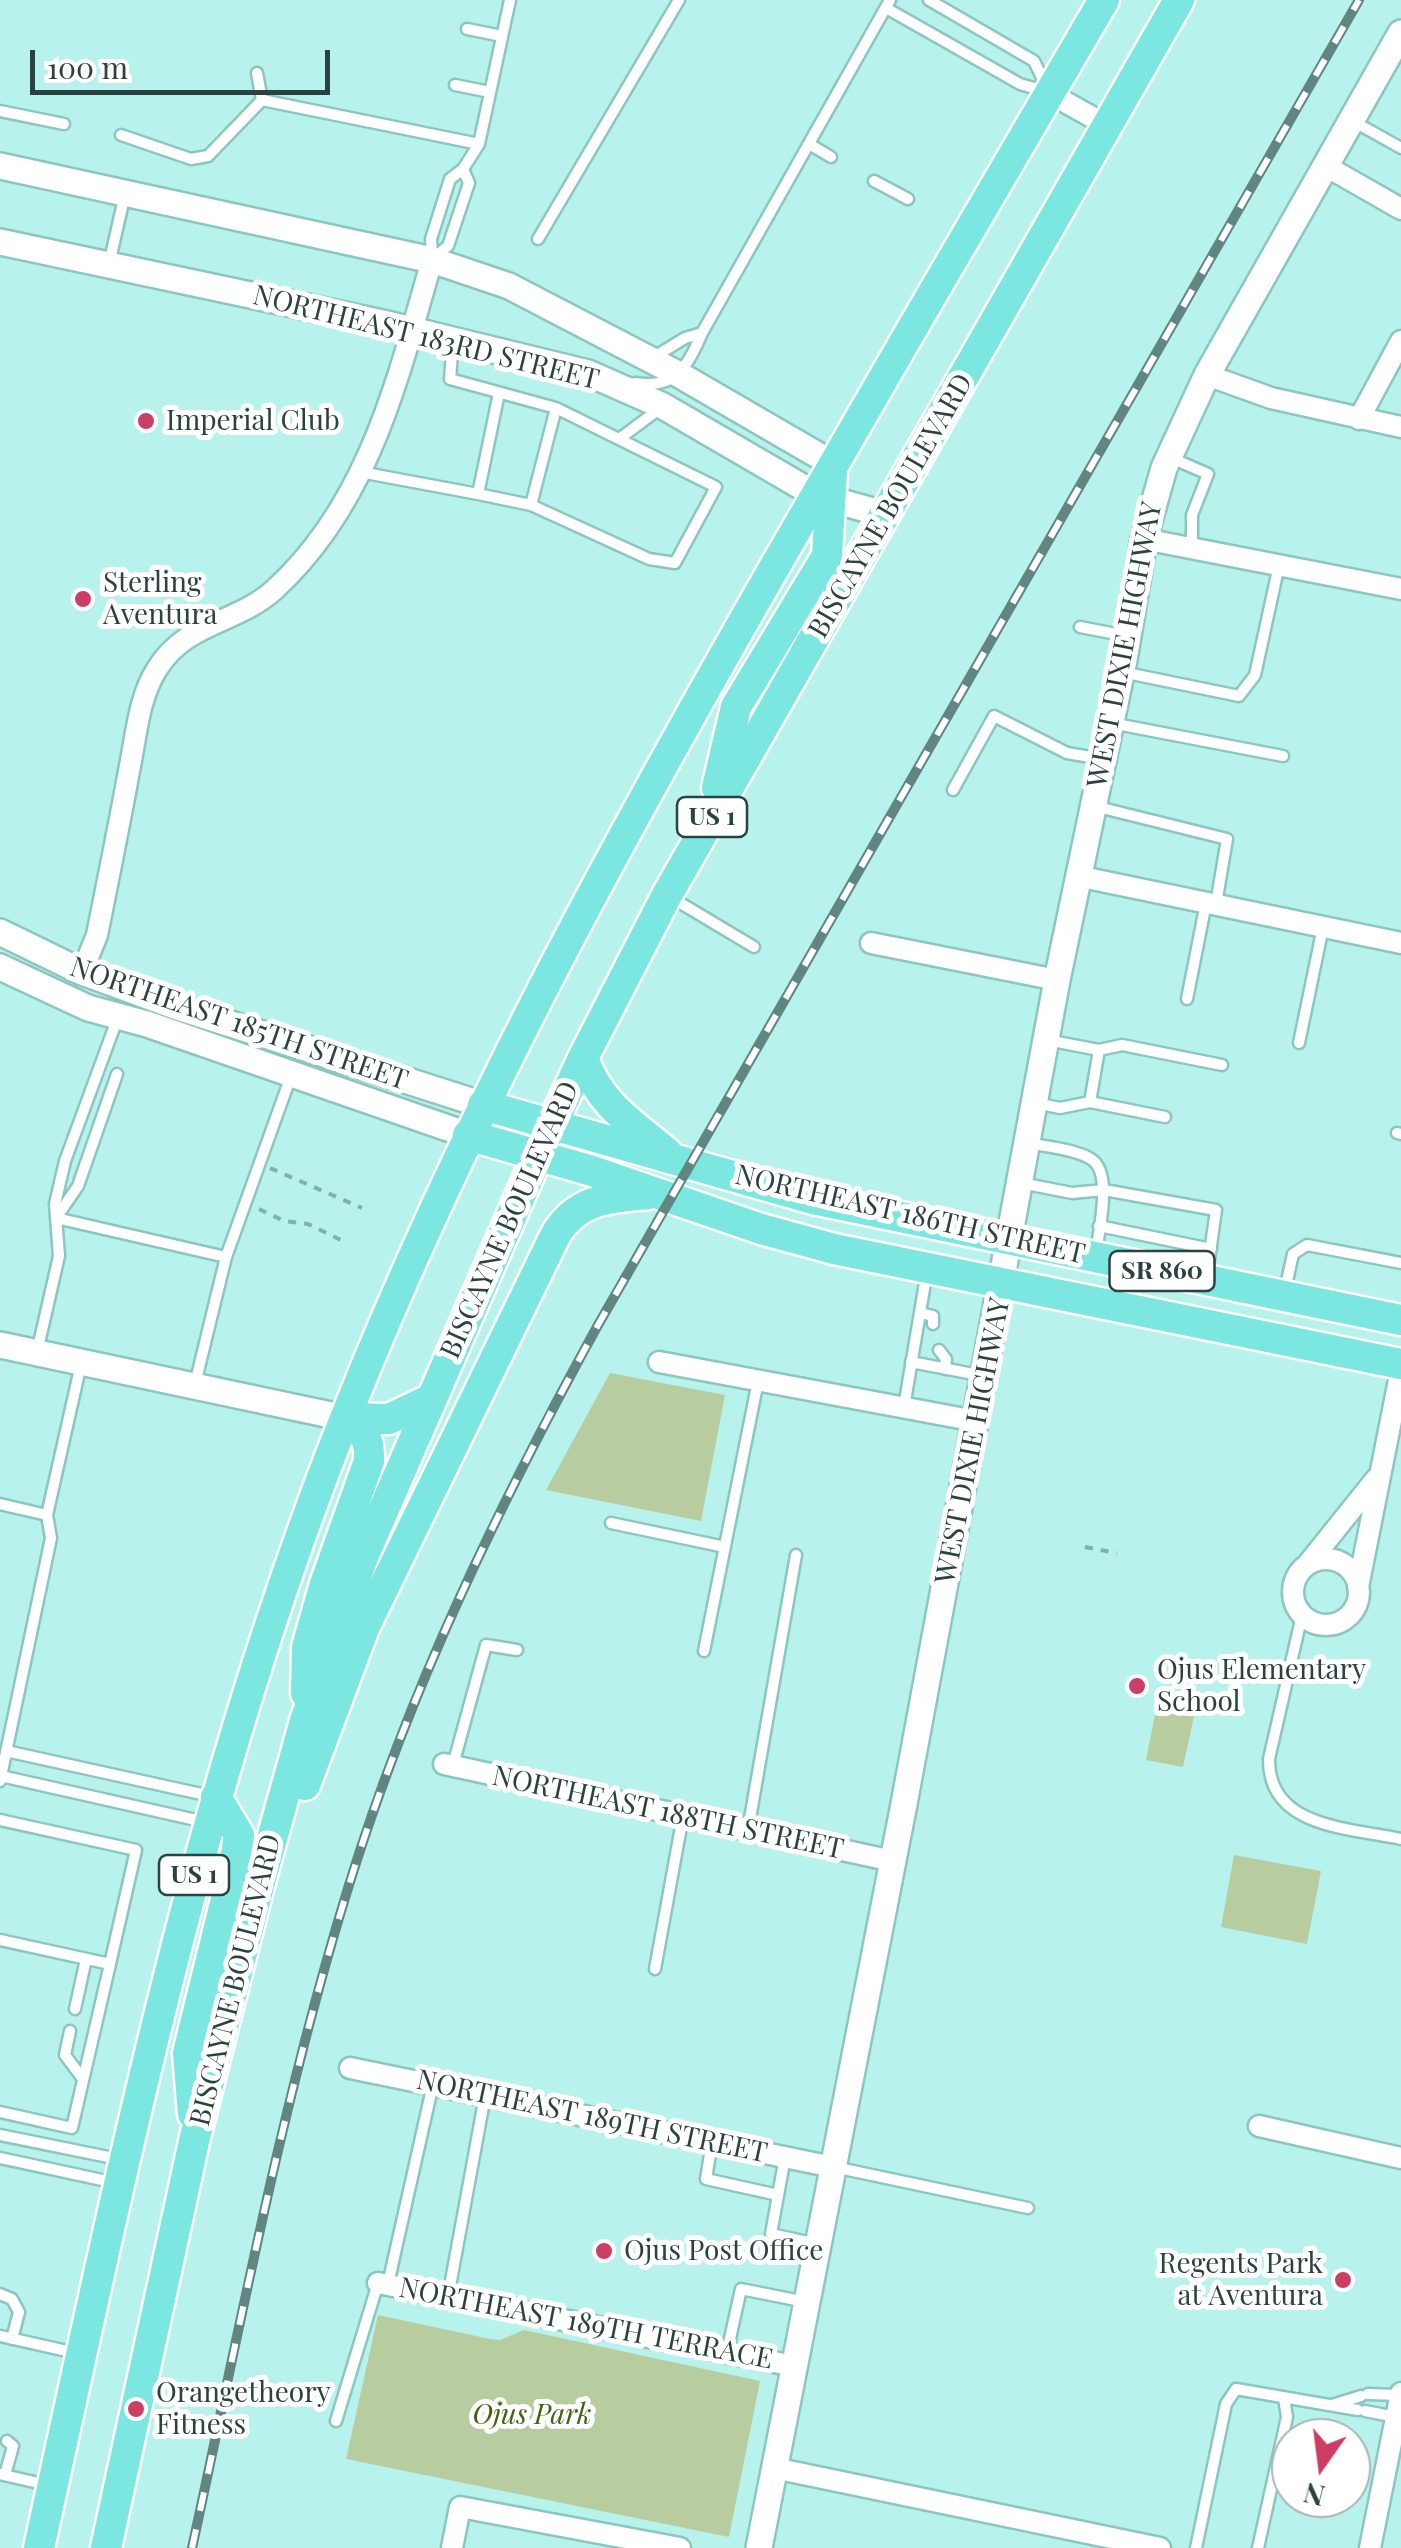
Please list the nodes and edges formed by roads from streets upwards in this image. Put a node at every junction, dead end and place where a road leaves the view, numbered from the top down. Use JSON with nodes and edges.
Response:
{"nodes":[{"id":1,"x":1104,"y":0,"type":"edge"},
{"id":2,"x":1180,"y":0,"type":"edge"},
{"id":3,"x":1401,"y":33,"type":"edge"},
{"id":4,"x":1049,"y":93,"type":"junction"},
{"id":5,"x":1108,"y":126,"type":"junction"},
{"id":6,"x":1324,"y":165,"type":"junction"},
{"id":7,"x":0,"y":166,"type":"edge"},
{"id":8,"x":1401,"y":208,"type":"edge"},
{"id":9,"x":0,"y":242,"type":"edge"},
{"id":10,"x":432,"y":260,"type":"junction"},
{"id":11,"x":412,"y":330,"type":"junction"},
{"id":12,"x":1401,"y":341,"type":"edge"},
{"id":13,"x":1207,"y":375,"type":"junction"},
{"id":14,"x":1358,"y":419,"type":"junction"},
{"id":15,"x":1401,"y":427,"type":"edge"},
{"id":16,"x":833,"y":464,"type":"junction"},
{"id":17,"x":824,"y":497,"type":"junction"},
{"id":18,"x":887,"y":514,"type":"junction"},
{"id":19,"x":1144,"y":538,"type":"junction"},
{"id":20,"x":1401,"y":590,"type":"edge"},
{"id":21,"x":710,"y":820,"type":"junction"},
{"id":22,"x":1077,"y":876,"type":"junction"},
{"id":23,"x":0,"y":932,"type":"edge"},
{"id":24,"x":871,"y":943,"type":"dead end"},
{"id":25,"x":1401,"y":943,"type":"edge"},
{"id":26,"x":0,"y":967,"type":"edge"},
{"id":27,"x":82,"y":972,"type":"junction"},
{"id":28,"x":1057,"y":980,"type":"junction"},
{"id":29,"x":583,"y":1058,"type":"junction"},
{"id":30,"x":482,"y":1105,"type":"junction"},
{"id":31,"x":552,"y":1127,"type":"junction"},
{"id":32,"x":468,"y":1135,"type":"junction"},
{"id":33,"x":538,"y":1155,"type":"junction"},
{"id":34,"x":678,"y":1161,"type":"junction"},
{"id":35,"x":659,"y":1193,"type":"junction"},
{"id":36,"x":1010,"y":1240,"type":"junction"},
{"id":37,"x":1003,"y":1283,"type":"junction"},
{"id":38,"x":1401,"y":1320,"type":"edge"},
{"id":39,"x":0,"y":1345,"type":"edge"},
{"id":40,"x":659,"y":1362,"type":"dead end"},
{"id":41,"x":1401,"y":1367,"type":"edge"},
{"id":42,"x":431,"y":1399,"type":"junction"},
{"id":43,"x":345,"y":1418,"type":"junction"},
{"id":44,"x":976,"y":1421,"type":"junction"},
{"id":45,"x":1378,"y":1477,"type":"junction"},
{"id":46,"x":1306,"y":1566,"type":"junction"},
{"id":47,"x":1358,"y":1586,"type":"junction"},
{"id":48,"x":305,"y":1721,"type":"junction"},
{"id":49,"x":448,"y":1765,"type":"road end"},
{"id":50,"x":212,"y":1810,"type":"junction"},
{"id":51,"x":893,"y":1861,"type":"junction"},
{"id":52,"x":261,"y":1878,"type":"junction"},
{"id":53,"x":350,"y":2068,"type":"dead end"},
{"id":54,"x":1260,"y":2126,"type":"dead end"},
{"id":55,"x":195,"y":2137,"type":"junction"},
{"id":56,"x":1401,"y":2158,"type":"edge"},
{"id":57,"x":833,"y":2167,"type":"junction"},
{"id":58,"x":383,"y":2284,"type":"road end"},
{"id":59,"x":794,"y":2366,"type":"junction"},
{"id":60,"x":1401,"y":2394,"type":"edge"},
{"id":61,"x":774,"y":2468,"type":"junction"},
{"id":62,"x":40,"y":2548,"type":"edge"},
{"id":63,"x":106,"y":2548,"type":"edge"},
{"id":64,"x":452,"y":2548,"type":"edge"},
{"id":65,"x":680,"y":2548,"type":"edge"},
{"id":66,"x":759,"y":2548,"type":"edge"},
{"id":67,"x":1160,"y":2548,"type":"edge"},
{"id":68,"x":1370,"y":2548,"type":"edge"}],
"edges":[{"from":1,"to":4,"type":"main road","number":"US 1"},
{"from":2,"to":5,"type":"main road","name":"BISCAYNE BOULEVARD","number":"US 1"},
{"from":3,"to":6,"type":"street","name":"WEST DIXIE HIGHWAY"},
{"from":4,"to":5,"type":"street"},
{"from":4,"to":16,"type":"main road","number":"US 1"},
{"from":5,"to":18,"type":"main road","name":"BISCAYNE BOULEVARD","number":"US 1"},
{"from":6,"to":8,"type":"street"},
{"from":6,"to":13,"type":"street","name":"WEST DIXIE HIGHWAY"},
{"from":7,"to":10,"type":"street","name":"NORTHEAST 183RD STREET"},
{"from":9,"to":11,"type":"street","name":"NORTHEAST 183RD STREET"},
{"from":10,"to":11,"type":"street"},
{"from":10,"to":16,"type":"street","name":"NORTHEAST 183RD STREET"},
{"from":11,"to":17,"type":"street","name":"NORTHEAST 183RD STREET"},
{"from":11,"to":27,"type":"street"},
{"from":12,"to":14,"type":"street"},
{"from":13,"to":14,"type":"street"},
{"from":13,"to":19,"type":"street","name":"WEST DIXIE HIGHWAY"},
{"from":14,"to":15,"type":"street"},
{"from":16,"to":17,"type":"main road","number":"US 1"},
{"from":17,"to":18,"type":"street","name":"NORTHEAST 183RD STREET"},
{"from":17,"to":21,"type":"main road"},
{"from":17,"to":30,"type":"main road","number":"US 1"},
{"from":18,"to":21,"type":"main road","name":"BISCAYNE BOULEVARD","number":"US 1"},
{"from":19,"to":20,"type":"street"},
{"from":19,"to":22,"type":"street","name":"WEST DIXIE HIGHWAY"},
{"from":21,"to":29,"type":"main road","name":"BISCAYNE BOULEVARD","number":"US 1"},
{"from":22,"to":25,"type":"street"},
{"from":22,"to":28,"type":"street","name":"WEST DIXIE HIGHWAY"},
{"from":23,"to":27,"type":"street","name":"NORTHEAST 185TH STREET"},
{"from":24,"to":28,"type":"street"},
{"from":26,"to":32,"type":"street","name":"NORTHEAST 185TH STREET"},
{"from":27,"to":30,"type":"street","name":"NORTHEAST 185TH STREET"},
{"from":28,"to":36,"type":"street","name":"WEST DIXIE HIGHWAY"},
{"from":29,"to":31,"type":"main road","name":"BISCAYNE BOULEVARD","number":"US 1"},
{"from":29,"to":34,"type":"main road"},
{"from":30,"to":31,"type":"main road","name":"NORTHEAST 186TH STREET","number":"SR 860"},
{"from":30,"to":32,"type":"main road","number":"US 1"},
{"from":31,"to":33,"type":"main road","name":"BISCAYNE BOULEVARD","number":"US 1"},
{"from":31,"to":34,"type":"main road","name":"NORTHEAST 186TH STREET","number":"SR 860"},
{"from":32,"to":33,"type":"main road","name":"NORTHEAST 186TH STREET","number":"SR 860"},
{"from":32,"to":43,"type":"main road","number":"US 1"},
{"from":33,"to":35,"type":"main road","name":"NORTHEAST 186TH STREET","number":"SR 860"},
{"from":33,"to":42,"type":"main road","name":"BISCAYNE BOULEVARD","number":"US 1"},
{"from":34,"to":36,"type":"main road","name":"NORTHEAST 186TH STREET","number":"SR 860"},
{"from":35,"to":37,"type":"main road","name":"NORTHEAST 186TH STREET","number":"SR 860"},
{"from":35,"to":52,"type":"main road"},
{"from":36,"to":37,"type":"street","name":"WEST DIXIE HIGHWAY"},
{"from":36,"to":38,"type":"main road","name":"NORTHEAST 186TH STREET","number":"SR 860"},
{"from":37,"to":41,"type":"main road","name":"NORTHEAST 186TH STREET","number":"SR 860"},
{"from":37,"to":44,"type":"street","name":"WEST DIXIE HIGHWAY"},
{"from":39,"to":43,"type":"street"},
{"from":40,"to":44,"type":"street"},
{"from":41,"to":45,"type":"street"},
{"from":42,"to":43,"type":"main road"},
{"from":42,"to":48,"type":"main road","name":"BISCAYNE BOULEVARD","number":"US 1"},
{"from":43,"to":48,"type":"main road"},
{"from":43,"to":50,"type":"main road","number":"US 1"},
{"from":44,"to":51,"type":"street","name":"WEST DIXIE HIGHWAY"},
{"from":45,"to":46,"type":"street"},
{"from":45,"to":47,"type":"street"},
{"from":46,"to":47,"type":"street"},
{"from":46,"to":47,"type":"street"},
{"from":48,"to":52,"type":"main road","name":"BISCAYNE BOULEVARD","number":"US 1"},
{"from":49,"to":51,"type":"street","name":"NORTHEAST 188TH STREET"},
{"from":50,"to":55,"type":"main road"},
{"from":50,"to":62,"type":"main road","number":"US 1"},
{"from":51,"to":57,"type":"street","name":"WEST DIXIE HIGHWAY"},
{"from":52,"to":55,"type":"main road","name":"BISCAYNE BOULEVARD","number":"US 1"},
{"from":53,"to":57,"type":"street","name":"NORTHEAST 189TH STREET"},
{"from":54,"to":56,"type":"street"},
{"from":55,"to":63,"type":"main road","name":"BISCAYNE BOULEVARD","number":"US 1"},
{"from":57,"to":59,"type":"street","name":"WEST DIXIE HIGHWAY"},
{"from":58,"to":59,"type":"street","name":"NORTHEAST 189TH TERRACE"},
{"from":59,"to":61,"type":"street","name":"WEST DIXIE HIGHWAY"},
{"from":60,"to":68,"type":"street"},
{"from":61,"to":66,"type":"street","name":"WEST DIXIE HIGHWAY"},
{"from":61,"to":67,"type":"street"},
{"from":64,"to":65,"type":"street"}]}
